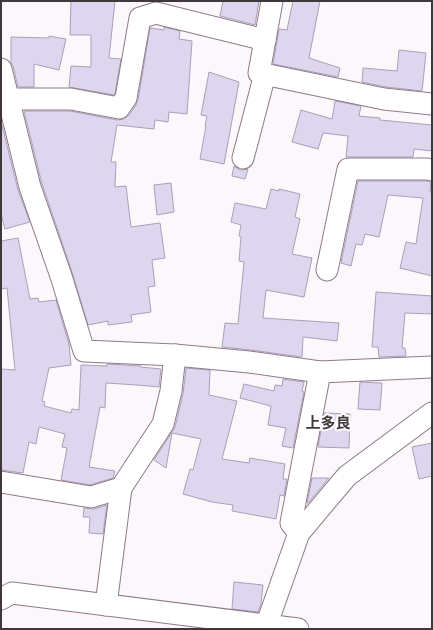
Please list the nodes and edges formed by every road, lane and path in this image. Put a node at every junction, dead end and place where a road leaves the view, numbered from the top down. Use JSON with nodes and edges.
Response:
{"nodes":[{"id":1,"x":272,"y":1,"type":"edge"},
{"id":2,"x":265,"y":40,"type":"junction"},
{"id":3,"x":1,"y":69,"type":"edge"},
{"id":4,"x":265,"y":74,"type":"junction"},
{"id":5,"x":8,"y":99,"type":"junction"},
{"id":6,"x":432,"y":104,"type":"edge"},
{"id":7,"x":243,"y":158,"type":"dead end"},
{"id":8,"x":432,"y":170,"type":"edge"},
{"id":9,"x":327,"y":270,"type":"dead end"},
{"id":10,"x":175,"y":355,"type":"junction"},
{"id":11,"x":432,"y":367,"type":"edge"},
{"id":12,"x":320,"y":372,"type":"junction"},
{"id":13,"x":432,"y":413,"type":"edge"},
{"id":14,"x":1,"y":482,"type":"edge"},
{"id":15,"x":121,"y":488,"type":"junction"},
{"id":16,"x":299,"y":533,"type":"junction"},
{"id":17,"x":1,"y":599,"type":"edge"},
{"id":18,"x":106,"y":605,"type":"junction"},
{"id":19,"x":265,"y":627,"type":"edge"},
{"id":20,"x":298,"y":629,"type":"edge"}],
"edges":[{"from":1,"to":2,"type":"street"},
{"from":2,"to":4,"type":"street"},
{"from":2,"to":5,"type":"street"},
{"from":3,"to":5,"type":"street"},
{"from":4,"to":6,"type":"street"},
{"from":4,"to":7,"type":"street"},
{"from":5,"to":10,"type":"street"},
{"from":8,"to":9,"type":"street"},
{"from":10,"to":12,"type":"street"},
{"from":10,"to":15,"type":"street"},
{"from":11,"to":12,"type":"street"},
{"from":12,"to":16,"type":"street"},
{"from":13,"to":16,"type":"street"},
{"from":14,"to":15,"type":"street"},
{"from":15,"to":18,"type":"street"},
{"from":16,"to":19,"type":"street"},
{"from":17,"to":18,"type":"street"},
{"from":18,"to":19,"type":"street"},
{"from":19,"to":20,"type":"street"}]}
